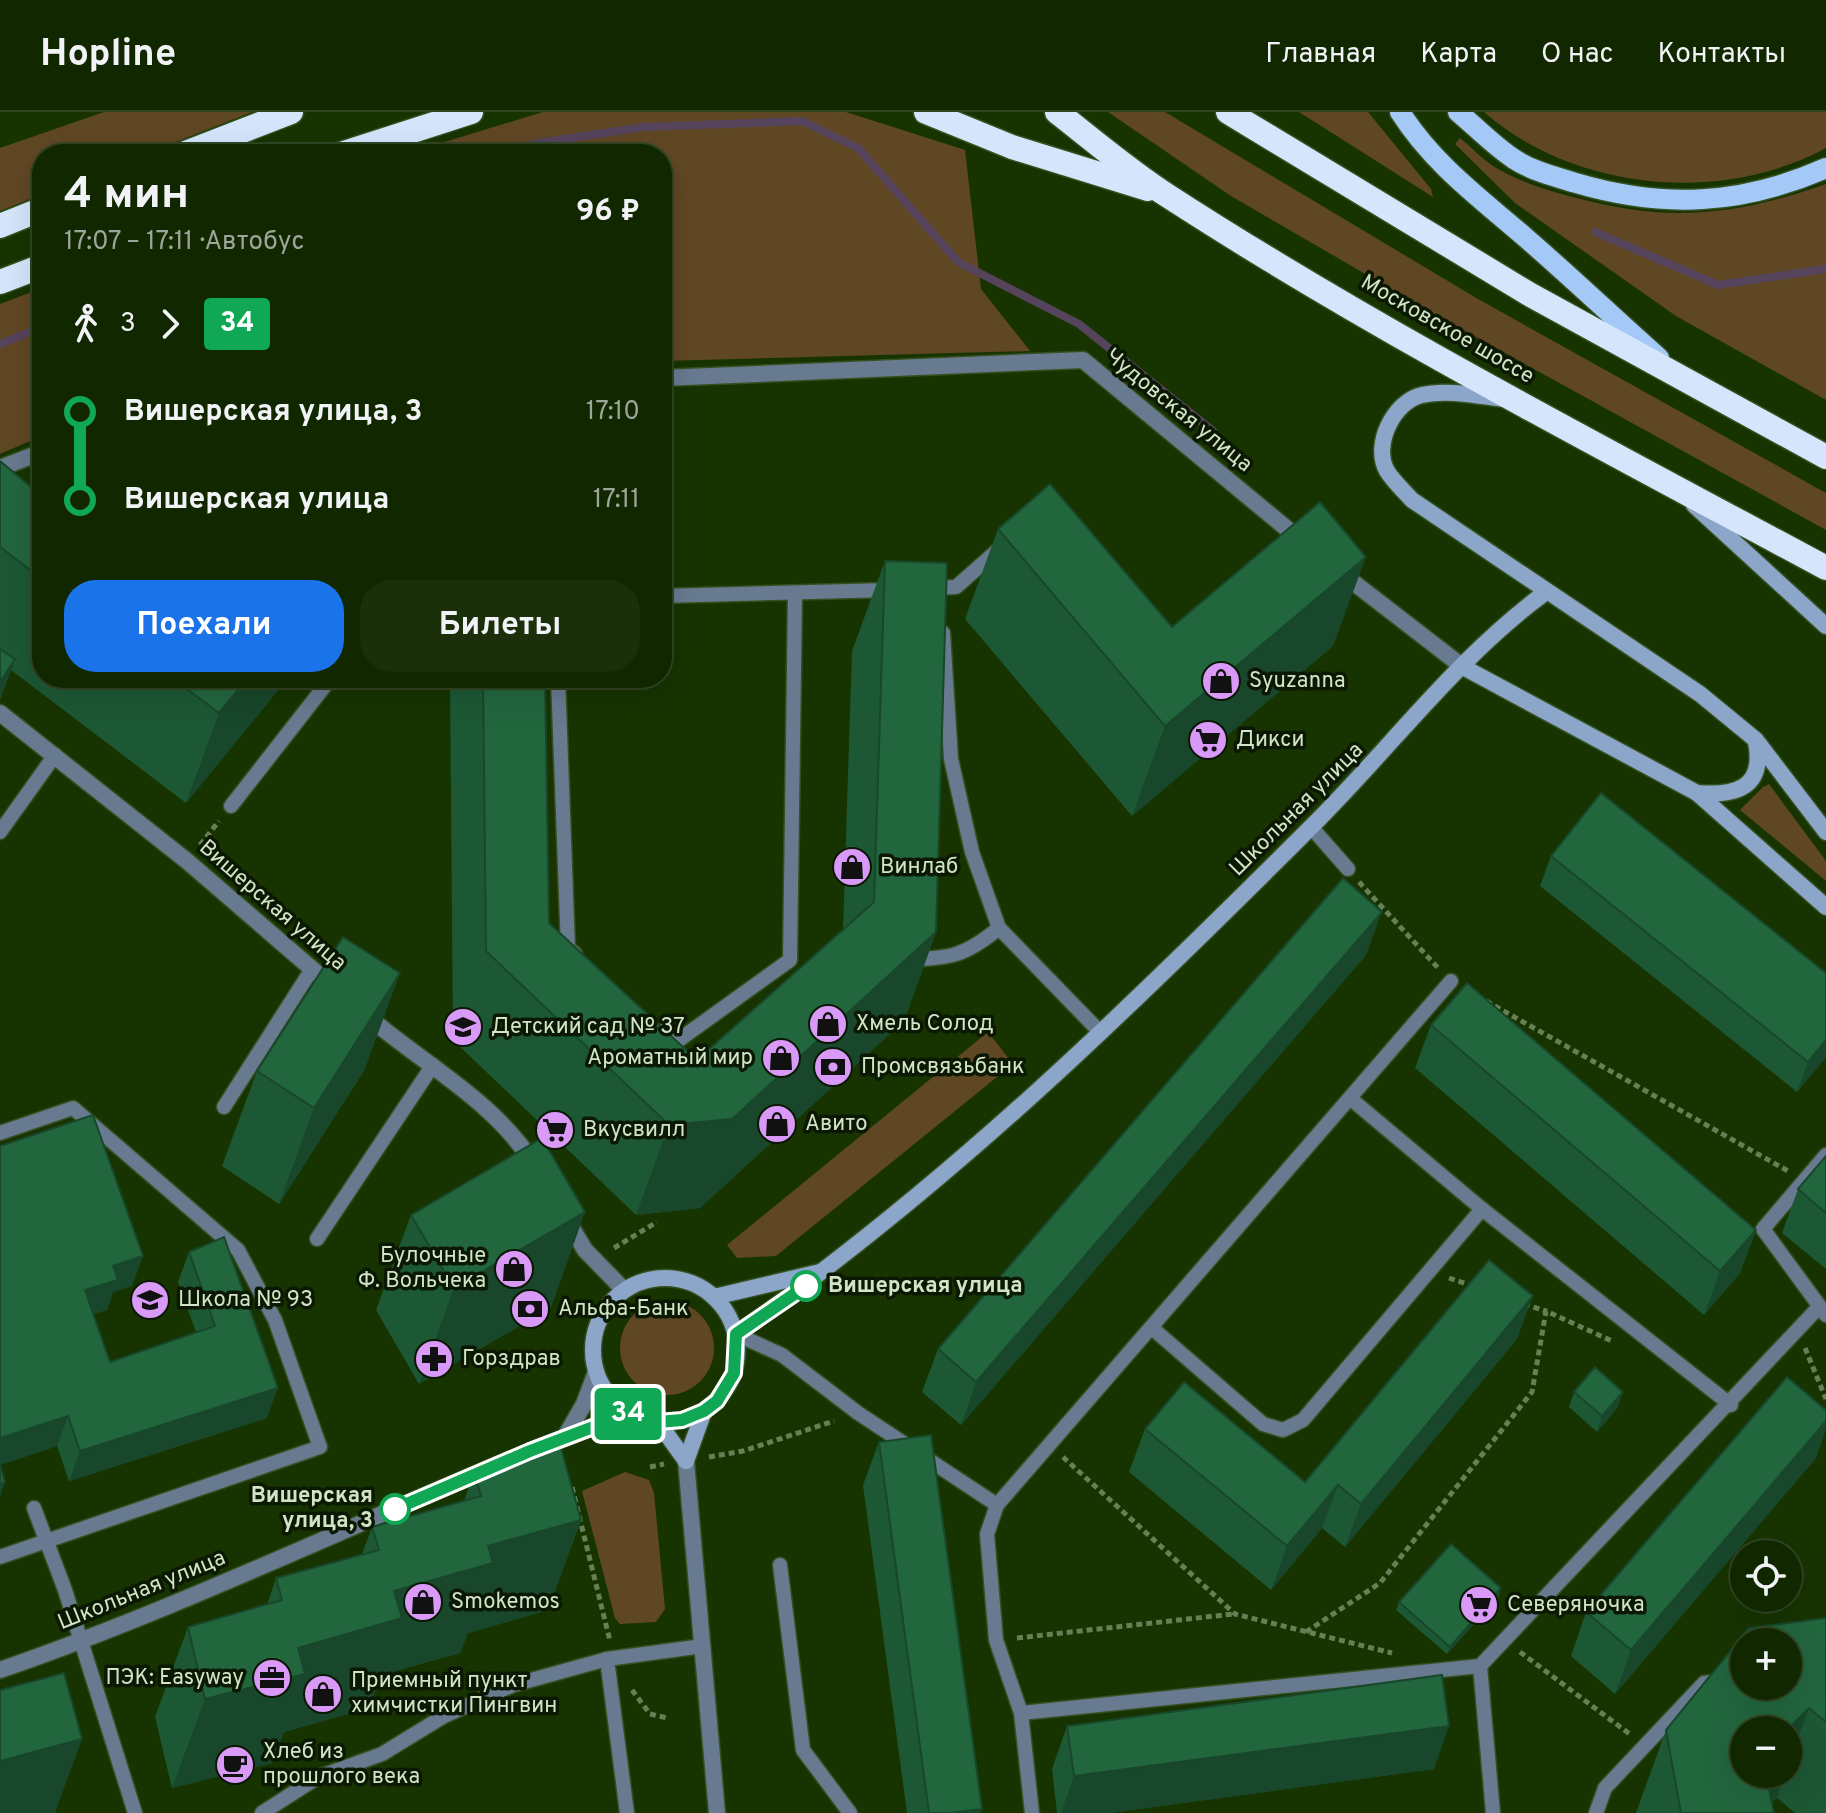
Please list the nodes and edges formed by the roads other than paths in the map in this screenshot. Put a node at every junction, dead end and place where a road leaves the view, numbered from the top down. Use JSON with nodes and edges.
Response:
{"nodes":[{"id":1,"x":291,"y":112,"type":"edge"},
{"id":2,"x":471,"y":112,"type":"edge"},
{"id":3,"x":926,"y":112,"type":"edge"},
{"id":4,"x":1057,"y":112,"type":"edge"},
{"id":5,"x":1228,"y":112,"type":"edge"},
{"id":6,"x":1400,"y":112,"type":"edge"},
{"id":7,"x":1458,"y":112,"type":"edge"},
{"id":8,"x":209,"y":144,"type":"edge"},
{"id":9,"x":372,"y":144,"type":"edge"},
{"id":10,"x":1826,"y":168,"type":"edge"},
{"id":11,"x":1165,"y":195,"type":"junction"},
{"id":12,"x":32,"y":213,"type":"edge"},
{"id":13,"x":0,"y":226,"type":"edge"},
{"id":14,"x":32,"y":270,"type":"edge"},
{"id":15,"x":0,"y":282,"type":"edge"},
{"id":16,"x":672,"y":378,"type":"edge"},
{"id":17,"x":1685,"y":382,"type":"junction"},
{"id":18,"x":1519,"y":401,"type":"junction"},
{"id":19,"x":32,"y":456,"type":"edge"},
{"id":20,"x":1826,"y":457,"type":"edge"},
{"id":21,"x":0,"y":468,"type":"edge"},
{"id":22,"x":1669,"y":483,"type":"junction"},
{"id":23,"x":1009,"y":540,"type":"edge"},
{"id":24,"x":1826,"y":568,"type":"edge"},
{"id":25,"x":1546,"y":592,"type":"junction"},
{"id":26,"x":795,"y":594,"type":"junction"},
{"id":27,"x":672,"y":596,"type":"edge"},
{"id":28,"x":942,"y":601,"type":"junction"},
{"id":29,"x":1826,"y":626,"type":"edge"},
{"id":30,"x":1463,"y":667,"type":"junction"},
{"id":31,"x":323,"y":688,"type":"edge"},
{"id":32,"x":558,"y":688,"type":"edge"},
{"id":33,"x":0,"y":713,"type":"edge"},
{"id":34,"x":1756,"y":740,"type":"junction"},
{"id":35,"x":55,"y":755,"type":"junction"},
{"id":36,"x":1697,"y":793,"type":"junction"},
{"id":37,"x":231,"y":806,"type":"road end"},
{"id":38,"x":1311,"y":827,"type":"junction"},
{"id":39,"x":0,"y":832,"type":"edge"},
{"id":40,"x":1826,"y":832,"type":"edge"},
{"id":41,"x":1348,"y":869,"type":"road end"},
{"id":42,"x":1826,"y":907,"type":"edge"},
{"id":43,"x":999,"y":928,"type":"junction"},
{"id":44,"x":905,"y":959,"type":"edge"},
{"id":45,"x":312,"y":969,"type":"junction"},
{"id":46,"x":592,"y":969,"type":"edge"},
{"id":47,"x":1451,"y":981,"type":"road end"},
{"id":48,"x":652,"y":1021,"type":"edge"},
{"id":49,"x":1100,"y":1032,"type":"junction"},
{"id":50,"x":433,"y":1065,"type":"junction"},
{"id":51,"x":1351,"y":1099,"type":"junction"},
{"id":52,"x":224,"y":1107,"type":"dead end"},
{"id":53,"x":0,"y":1133,"type":"edge"},
{"id":54,"x":1826,"y":1155,"type":"edge"},
{"id":55,"x":1482,"y":1209,"type":"junction"},
{"id":56,"x":317,"y":1239,"type":"dead end"},
{"id":57,"x":829,"y":1270,"type":"junction"},
{"id":58,"x":624,"y":1290,"type":"junction"},
{"id":59,"x":714,"y":1297,"type":"junction"},
{"id":60,"x":1822,"y":1311,"type":"edge"},
{"id":61,"x":1152,"y":1328,"type":"junction"},
{"id":62,"x":736,"y":1334,"type":"junction"},
{"id":63,"x":596,"y":1372,"type":"junction"},
{"id":64,"x":1731,"y":1405,"type":"junction"},
{"id":65,"x":704,"y":1411,"type":"junction"},
{"id":66,"x":630,"y":1413,"type":"junction"},
{"id":67,"x":658,"y":1422,"type":"junction"},
{"id":68,"x":565,"y":1437,"type":"junction"},
{"id":69,"x":686,"y":1461,"type":"junction"},
{"id":70,"x":997,"y":1505,"type":"junction"},
{"id":71,"x":34,"y":1508,"type":"dead end"},
{"id":72,"x":47,"y":1542,"type":"junction"},
{"id":73,"x":0,"y":1557,"type":"edge"},
{"id":74,"x":780,"y":1565,"type":"dead end"},
{"id":75,"x":80,"y":1643,"type":"junction"},
{"id":76,"x":703,"y":1646,"type":"junction"},
{"id":77,"x":607,"y":1659,"type":"junction"},
{"id":78,"x":1480,"y":1666,"type":"junction"},
{"id":79,"x":0,"y":1670,"type":"edge"},
{"id":80,"x":1730,"y":1680,"type":"edge"},
{"id":81,"x":1021,"y":1713,"type":"junction"},
{"id":82,"x":135,"y":1813,"type":"edge"},
{"id":83,"x":262,"y":1813,"type":"edge"},
{"id":84,"x":627,"y":1813,"type":"edge"},
{"id":85,"x":717,"y":1813,"type":"edge"},
{"id":86,"x":850,"y":1813,"type":"edge"},
{"id":87,"x":1032,"y":1813,"type":"edge"},
{"id":88,"x":1493,"y":1813,"type":"edge"},
{"id":89,"x":1596,"y":1813,"type":"edge"}],
"edges":[{"from":1,"to":8,"type":"highway"},
{"from":2,"to":9,"type":"highway"},
{"from":3,"to":11,"type":"highway"},
{"from":4,"to":11,"type":"highway","name":"Московское шоссе"},
{"from":5,"to":17,"type":"highway"},
{"from":6,"to":17,"type":"main road"},
{"from":7,"to":10,"type":"main road"},
{"from":11,"to":18,"type":"highway","name":"Московское шоссе"},
{"from":12,"to":13,"type":"highway"},
{"from":14,"to":15,"type":"highway"},
{"from":16,"to":30,"type":"street","name":"Чудовская улица"},
{"from":17,"to":20,"type":"highway"},
{"from":18,"to":22,"type":"highway","name":"Московское шоссе"},
{"from":18,"to":25,"type":"street"},
{"from":19,"to":21,"type":"street"},
{"from":22,"to":24,"type":"highway","name":"Московское шоссе"},
{"from":22,"to":29,"type":"street"},
{"from":23,"to":28,"type":"lane"},
{"from":25,"to":30,"type":"street","name":"Школьная улица"},
{"from":25,"to":34,"type":"street"},
{"from":26,"to":27,"type":"lane"},
{"from":26,"to":28,"type":"lane"},
{"from":26,"to":48,"type":"lane"},
{"from":28,"to":43,"type":"lane"},
{"from":30,"to":36,"type":"street"},
{"from":30,"to":38,"type":"street","name":"Школьная улица"},
{"from":31,"to":37,"type":"lane"},
{"from":32,"to":46,"type":"lane"},
{"from":33,"to":35,"type":"street","name":"Вишерская улица"},
{"from":34,"to":36,"type":"street"},
{"from":34,"to":40,"type":"street"},
{"from":35,"to":39,"type":"lane"},
{"from":35,"to":45,"type":"street","name":"Вишерская улица"},
{"from":36,"to":42,"type":"street"},
{"from":38,"to":41,"type":"lane"},
{"from":38,"to":49,"type":"street","name":"Школьная улица"},
{"from":43,"to":44,"type":"lane"},
{"from":43,"to":49,"type":"lane"},
{"from":45,"to":50,"type":"street","name":"Вишерская улица"},
{"from":45,"to":52,"type":"lane"},
{"from":47,"to":51,"type":"lane"},
{"from":49,"to":57,"type":"street","name":"Школьная улица"},
{"from":50,"to":56,"type":"lane"},
{"from":50,"to":58,"type":"street","name":"Вишерская улица"},
{"from":51,"to":55,"type":"lane"},
{"from":51,"to":61,"type":"lane"},
{"from":53,"to":72,"type":"lane"},
{"from":54,"to":60,"type":"lane"},
{"from":55,"to":61,"type":"lane"},
{"from":55,"to":64,"type":"lane"},
{"from":57,"to":59,"type":"street","name":"Школьная улица"},
{"from":57,"to":62,"type":"street","name":"Школьная улица"},
{"from":58,"to":59,"type":"street"},
{"from":58,"to":63,"type":"street"},
{"from":59,"to":62,"type":"street"},
{"from":60,"to":64,"type":"lane"},
{"from":61,"to":70,"type":"lane"},
{"from":62,"to":65,"type":"street"},
{"from":62,"to":70,"type":"lane"},
{"from":63,"to":66,"type":"street"},
{"from":63,"to":68,"type":"street"},
{"from":64,"to":78,"type":"lane"},
{"from":65,"to":67,"type":"street"},
{"from":65,"to":69,"type":"street"},
{"from":66,"to":67,"type":"street"},
{"from":66,"to":68,"type":"street","name":"Школьная улица"},
{"from":67,"to":69,"type":"street"},
{"from":68,"to":75,"type":"street","name":"Школьная улица"},
{"from":69,"to":76,"type":"street"},
{"from":70,"to":81,"type":"lane"},
{"from":71,"to":72,"type":"lane"},
{"from":72,"to":73,"type":"lane"},
{"from":72,"to":75,"type":"lane"},
{"from":74,"to":86,"type":"lane"},
{"from":75,"to":79,"type":"street","name":"Школьная улица"},
{"from":75,"to":82,"type":"lane"},
{"from":76,"to":77,"type":"lane"},
{"from":76,"to":85,"type":"street"},
{"from":77,"to":83,"type":"lane"},
{"from":77,"to":84,"type":"lane"},
{"from":78,"to":81,"type":"lane"},
{"from":78,"to":88,"type":"lane"},
{"from":80,"to":89,"type":"lane"},
{"from":81,"to":87,"type":"lane"}]}
